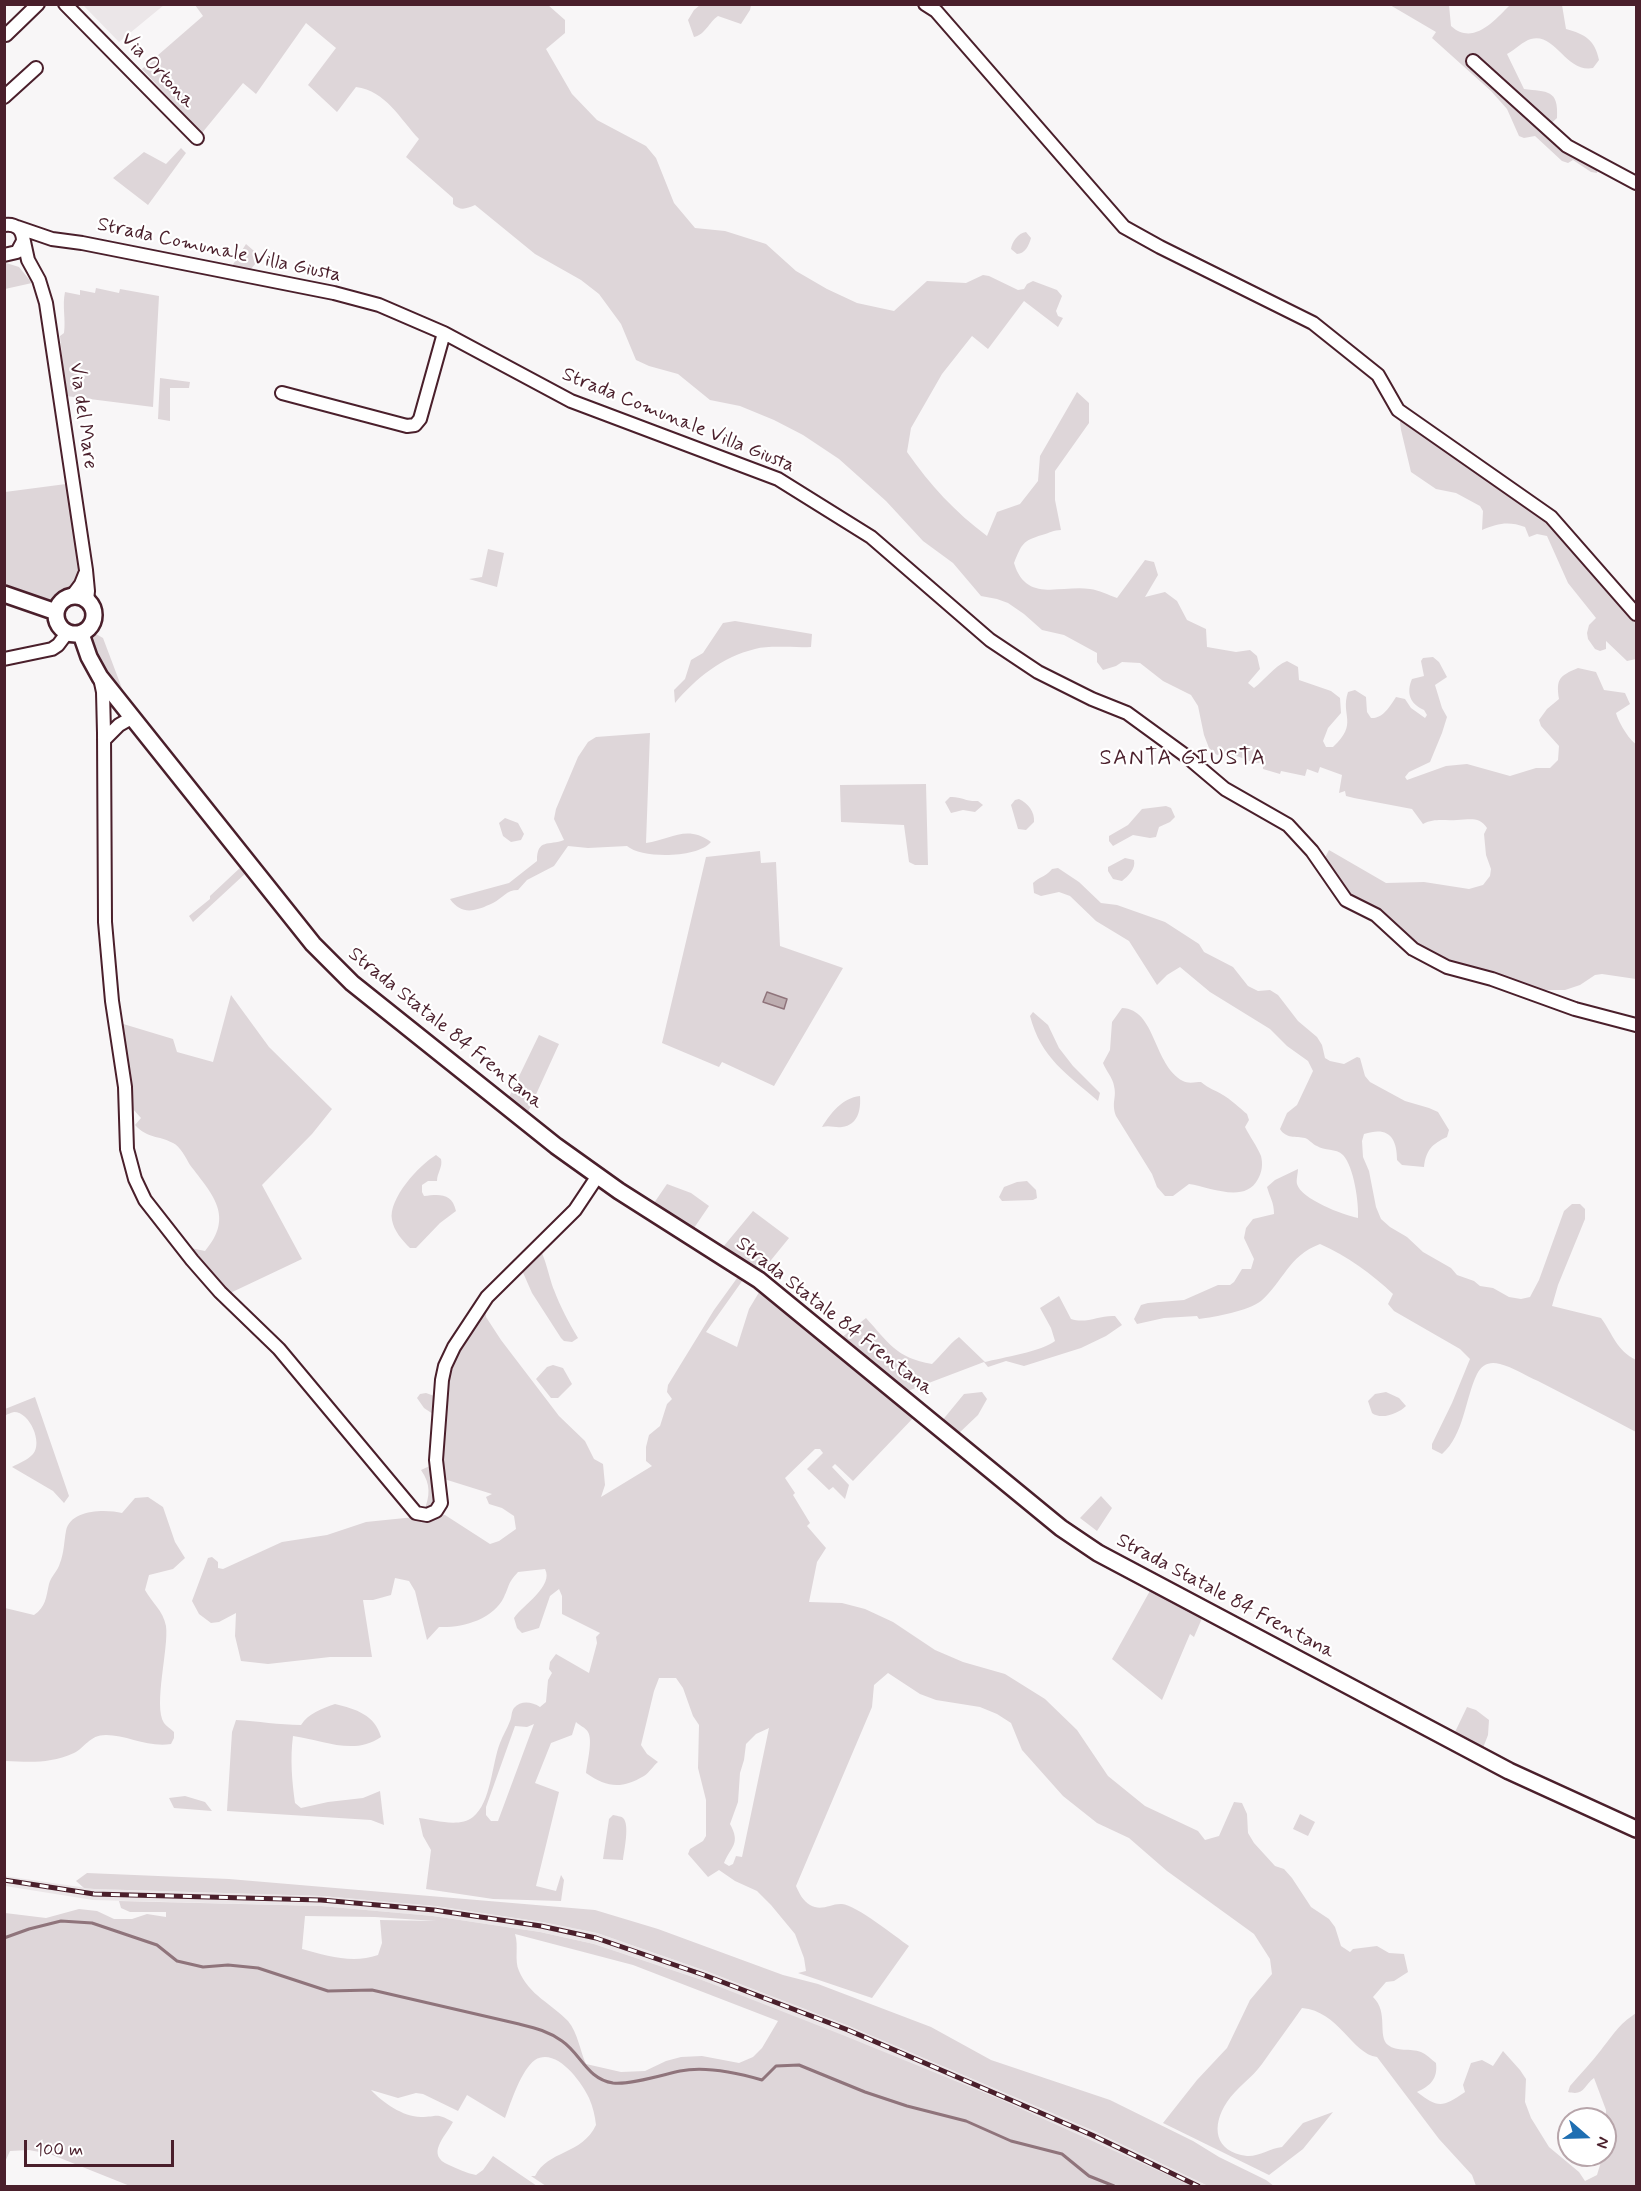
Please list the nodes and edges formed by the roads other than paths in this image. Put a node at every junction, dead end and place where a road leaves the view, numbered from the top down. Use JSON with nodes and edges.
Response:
{"nodes":[{"id":1,"x":38,"y":4,"type":"edge"},
{"id":2,"x":65,"y":4,"type":"edge"},
{"id":3,"x":925,"y":4,"type":"edge"},
{"id":4,"x":5,"y":35,"type":"edge"},
{"id":5,"x":1473,"y":61,"type":"dead end"},
{"id":6,"x":36,"y":68,"type":"dead end"},
{"id":7,"x":4,"y":97,"type":"edge"},
{"id":8,"x":197,"y":138,"type":"dead end"},
{"id":9,"x":1636,"y":183,"type":"edge"},
{"id":10,"x":52,"y":239,"type":"junction"},
{"id":11,"x":15,"y":240,"type":"edge"},
{"id":12,"x":33,"y":271,"type":"junction"},
{"id":13,"x":444,"y":333,"type":"junction"},
{"id":14,"x":282,"y":393,"type":"dead end"},
{"id":15,"x":4,"y":594,"type":"edge"},
{"id":16,"x":80,"y":598,"type":"junction"},
{"id":17,"x":56,"y":612,"type":"junction"},
{"id":18,"x":1636,"y":614,"type":"edge"},
{"id":19,"x":74,"y":633,"type":"junction"},
{"id":20,"x":4,"y":659,"type":"edge"},
{"id":21,"x":100,"y":676,"type":"junction"},
{"id":22,"x":133,"y":717,"type":"junction"},
{"id":23,"x":104,"y":740,"type":"junction"},
{"id":24,"x":1636,"y":1025,"type":"edge"},
{"id":25,"x":597,"y":1177,"type":"junction"},
{"id":26,"x":1636,"y":1829,"type":"edge"}],
"edges":[{"from":1,"to":4,"type":"street"},
{"from":2,"to":8,"type":"street","name":"Via Ortona"},
{"from":3,"to":18,"type":"street"},
{"from":5,"to":9,"type":"street"},
{"from":6,"to":7,"type":"street"},
{"from":10,"to":11,"type":"street"},
{"from":10,"to":11,"type":"street"},
{"from":10,"to":13,"type":"street","name":"Strada Comunale Villa Giusta"},
{"from":11,"to":12,"type":"street","name":"Via del Mare"},
{"from":11,"to":12,"type":"street"},
{"from":12,"to":16,"type":"street","name":"Via del Mare"},
{"from":13,"to":14,"type":"street"},
{"from":13,"to":24,"type":"street","name":"Strada Comunale Villa Giusta"},
{"from":15,"to":17,"type":"main road"},
{"from":16,"to":17,"type":"main road"},
{"from":16,"to":19,"type":"main road"},
{"from":17,"to":19,"type":"main road"},
{"from":19,"to":20,"type":"street"},
{"from":19,"to":21,"type":"main road","name":"Strada Statale 84 Frentana"},
{"from":21,"to":22,"type":"main road","name":"Strada Statale 84 Frentana"},
{"from":21,"to":23,"type":"street"},
{"from":22,"to":23,"type":"street"},
{"from":22,"to":25,"type":"main road","name":"Strada Statale 84 Frentana"},
{"from":23,"to":25,"type":"street"},
{"from":25,"to":26,"type":"main road","name":"Strada Statale 84 Frentana"}]}
